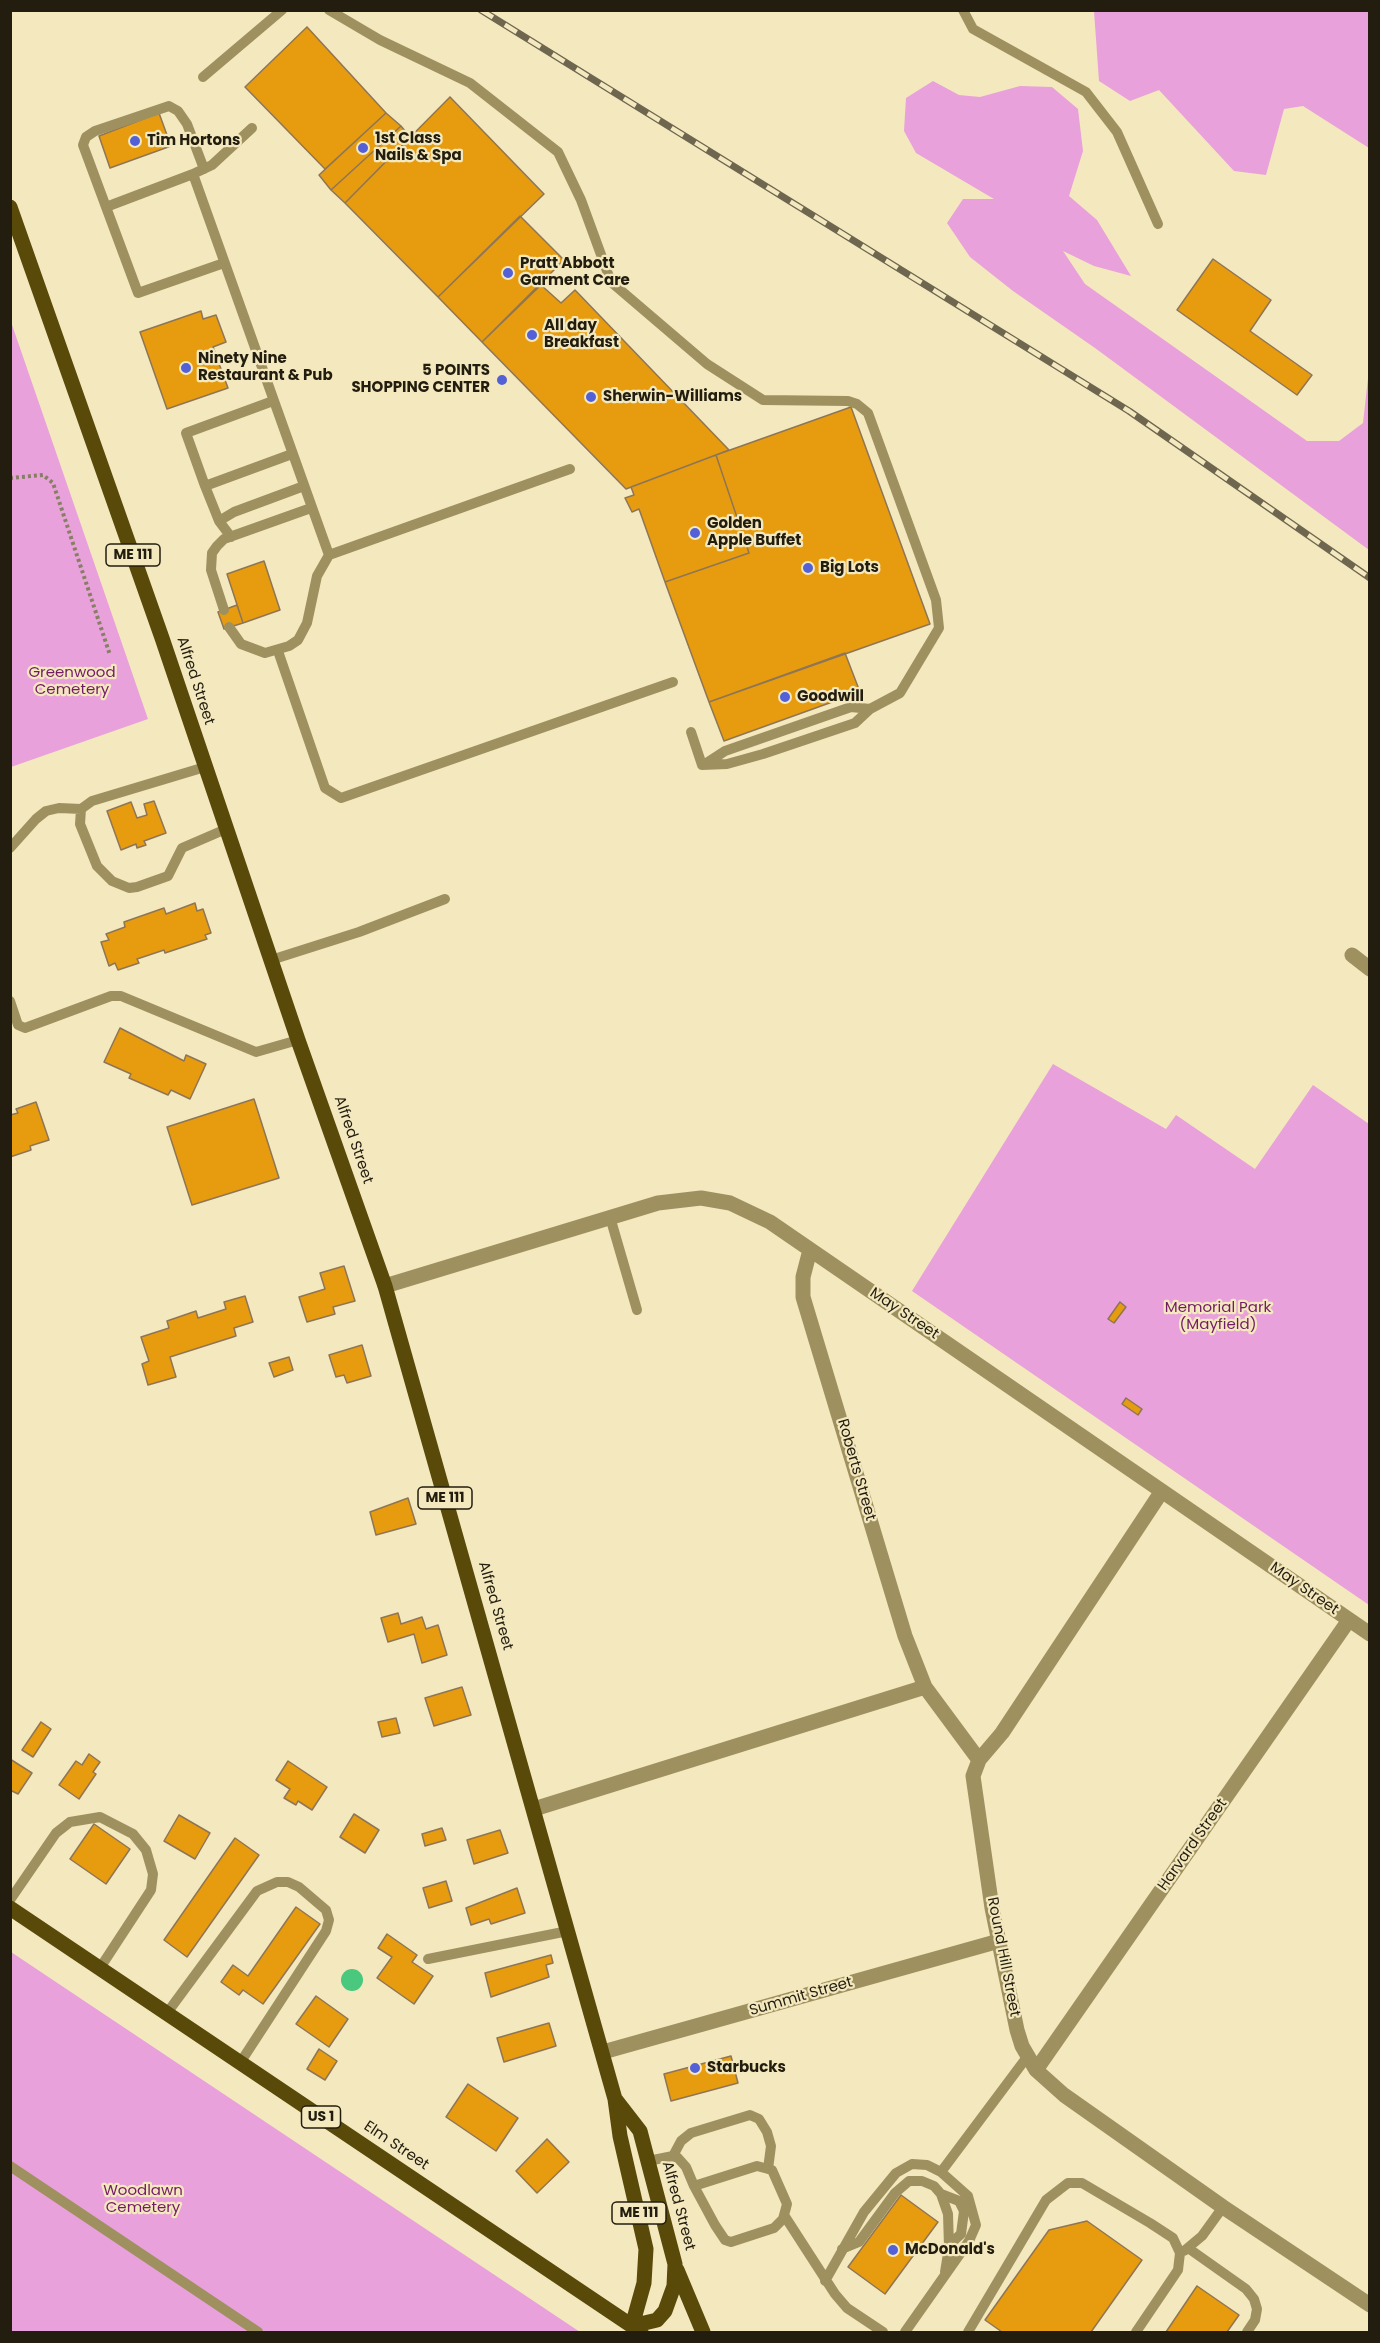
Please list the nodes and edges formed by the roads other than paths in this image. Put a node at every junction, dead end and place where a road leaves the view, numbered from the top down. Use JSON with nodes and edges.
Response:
{"nodes":[{"id":1,"x":282,"y":10,"type":"edge"},
{"id":2,"x":329,"y":10,"type":"edge"},
{"id":3,"x":963,"y":10,"type":"edge"},
{"id":4,"x":203,"y":77,"type":"dead end"},
{"id":5,"x":252,"y":128,"type":"dead end"},
{"id":6,"x":204,"y":169,"type":"junction"},
{"id":7,"x":193,"y":174,"type":"junction"},
{"id":8,"x":10,"y":207,"type":"edge"},
{"id":9,"x":106,"y":207,"type":"junction"},
{"id":10,"x":1158,"y":224,"type":"dead end"},
{"id":11,"x":224,"y":263,"type":"junction"},
{"id":12,"x":273,"y":401,"type":"junction"},
{"id":13,"x":292,"y":454,"type":"junction"},
{"id":14,"x":570,"y":469,"type":"dead end"},
{"id":15,"x":205,"y":486,"type":"junction"},
{"id":16,"x":303,"y":486,"type":"junction"},
{"id":17,"x":311,"y":508,"type":"junction"},
{"id":18,"x":219,"y":521,"type":"junction"},
{"id":19,"x":227,"y":538,"type":"junction"},
{"id":20,"x":329,"y":555,"type":"junction"},
{"id":21,"x":227,"y":609,"type":"dead end"},
{"id":22,"x":233,"y":626,"type":"dead end"},
{"id":23,"x":278,"y":651,"type":"junction"},
{"id":24,"x":673,"y":682,"type":"dead end"},
{"id":25,"x":870,"y":709,"type":"junction"},
{"id":26,"x":691,"y":732,"type":"dead end"},
{"id":27,"x":702,"y":765,"type":"junction"},
{"id":28,"x":205,"y":767,"type":"junction"},
{"id":29,"x":81,"y":809,"type":"junction"},
{"id":30,"x":226,"y":829,"type":"junction"},
{"id":31,"x":10,"y":848,"type":"edge"},
{"id":32,"x":445,"y":899,"type":"dead end"},
{"id":33,"x":1352,"y":955,"type":"dead end"},
{"id":34,"x":271,"y":960,"type":"junction"},
{"id":35,"x":1370,"y":969,"type":"edge"},
{"id":36,"x":10,"y":1000,"type":"edge"},
{"id":37,"x":298,"y":1040,"type":"junction"},
{"id":38,"x":610,"y":1217,"type":"junction"},
{"id":39,"x":810,"y":1250,"type":"junction"},
{"id":40,"x":385,"y":1287,"type":"junction"},
{"id":41,"x":637,"y":1310,"type":"dead end"},
{"id":42,"x":1162,"y":1491,"type":"junction"},
{"id":43,"x":1349,"y":1620,"type":"junction"},
{"id":44,"x":1370,"y":1634,"type":"edge"},
{"id":45,"x":925,"y":1687,"type":"junction"},
{"id":46,"x":979,"y":1760,"type":"junction"},
{"id":47,"x":534,"y":1809,"type":"junction"},
{"id":48,"x":10,"y":1900,"type":"edge"},
{"id":49,"x":10,"y":1908,"type":"edge"},
{"id":50,"x":568,"y":1931,"type":"junction"},
{"id":51,"x":999,"y":1941,"type":"junction"},
{"id":52,"x":428,"y":1959,"type":"dead end"},
{"id":53,"x":100,"y":1968,"type":"junction"},
{"id":54,"x":167,"y":2013,"type":"junction"},
{"id":55,"x":603,"y":2052,"type":"junction"},
{"id":56,"x":1027,"y":2057,"type":"junction"},
{"id":57,"x":240,"y":2063,"type":"junction"},
{"id":58,"x":1036,"y":2070,"type":"junction"},
{"id":59,"x":615,"y":2099,"type":"junction"},
{"id":60,"x":673,"y":2156,"type":"junction"},
{"id":61,"x":648,"y":2161,"type":"junction"},
{"id":62,"x":10,"y":2166,"type":"edge"},
{"id":63,"x":768,"y":2169,"type":"junction"},
{"id":64,"x":941,"y":2172,"type":"junction"},
{"id":65,"x":693,"y":2186,"type":"junction"},
{"id":66,"x":941,"y":2194,"type":"junction"},
{"id":67,"x":1223,"y":2207,"type":"junction"},
{"id":68,"x":784,"y":2215,"type":"junction"},
{"id":69,"x":949,"y":2246,"type":"junction"},
{"id":70,"x":842,"y":2249,"type":"junction"},
{"id":71,"x":1184,"y":2251,"type":"junction"},
{"id":72,"x":675,"y":2264,"type":"junction"},
{"id":73,"x":945,"y":2276,"type":"junction"},
{"id":74,"x":825,"y":2281,"type":"junction"},
{"id":75,"x":1370,"y":2304,"type":"edge"},
{"id":76,"x":636,"y":2329,"type":"edge"},
{"id":77,"x":968,"y":2331,"type":"edge"},
{"id":78,"x":258,"y":2332,"type":"edge"},
{"id":79,"x":703,"y":2332,"type":"edge"},
{"id":80,"x":883,"y":2332,"type":"edge"},
{"id":81,"x":905,"y":2332,"type":"edge"},
{"id":82,"x":1136,"y":2332,"type":"edge"},
{"id":83,"x":1247,"y":2332,"type":"edge"}],
"edges":[{"from":1,"to":4,"type":"lane"},
{"from":2,"to":25,"type":"lane"},
{"from":3,"to":10,"type":"lane"},
{"from":5,"to":6,"type":"lane"},
{"from":6,"to":7,"type":"lane"},
{"from":6,"to":9,"type":"lane"},
{"from":7,"to":9,"type":"lane"},
{"from":7,"to":11,"type":"lane"},
{"from":8,"to":28,"type":"main road","name":"Alfred Street","number":"ME 111"},
{"from":9,"to":11,"type":"lane"},
{"from":11,"to":12,"type":"lane"},
{"from":12,"to":13,"type":"lane"},
{"from":12,"to":15,"type":"lane"},
{"from":13,"to":15,"type":"lane"},
{"from":13,"to":16,"type":"lane"},
{"from":14,"to":20,"type":"lane"},
{"from":15,"to":18,"type":"lane"},
{"from":16,"to":17,"type":"lane"},
{"from":16,"to":18,"type":"lane"},
{"from":17,"to":19,"type":"lane"},
{"from":17,"to":20,"type":"lane"},
{"from":18,"to":19,"type":"lane"},
{"from":19,"to":21,"type":"lane"},
{"from":20,"to":23,"type":"lane"},
{"from":22,"to":23,"type":"lane"},
{"from":23,"to":24,"type":"lane"},
{"from":25,"to":27,"type":"lane"},
{"from":25,"to":27,"type":"lane"},
{"from":26,"to":27,"type":"lane"},
{"from":28,"to":29,"type":"lane"},
{"from":28,"to":30,"type":"main road","name":"Alfred Street","number":"ME 111"},
{"from":29,"to":30,"type":"lane"},
{"from":29,"to":31,"type":"lane"},
{"from":30,"to":34,"type":"main road","name":"Alfred Street","number":"ME 111"},
{"from":32,"to":34,"type":"lane"},
{"from":33,"to":35,"type":"street"},
{"from":34,"to":37,"type":"main road","name":"Alfred Street","number":"ME 111"},
{"from":36,"to":37,"type":"lane"},
{"from":37,"to":40,"type":"main road","name":"Alfred Street","number":"ME 111"},
{"from":38,"to":39,"type":"street","name":"May Street"},
{"from":38,"to":40,"type":"street","name":"May Street"},
{"from":38,"to":41,"type":"lane"},
{"from":39,"to":42,"type":"street","name":"May Street"},
{"from":39,"to":45,"type":"street","name":"Roberts Street"},
{"from":40,"to":47,"type":"main road","name":"Alfred Street","number":"ME 111"},
{"from":42,"to":43,"type":"street","name":"May Street"},
{"from":42,"to":46,"type":"street"},
{"from":43,"to":44,"type":"street","name":"May Street"},
{"from":43,"to":58,"type":"street","name":"Harvard Street"},
{"from":45,"to":46,"type":"street","name":"Roberts Street"},
{"from":45,"to":47,"type":"street"},
{"from":46,"to":51,"type":"street","name":"Round Hill Street"},
{"from":47,"to":50,"type":"main road","name":"Alfred Street","number":"ME 111"},
{"from":48,"to":53,"type":"lane"},
{"from":49,"to":53,"type":"main road","name":"Elm Street","number":"US 1"},
{"from":50,"to":52,"type":"lane"},
{"from":50,"to":55,"type":"main road","name":"Alfred Street","number":"ME 111"},
{"from":51,"to":55,"type":"street","name":"Summit Street"},
{"from":51,"to":56,"type":"street","name":"Round Hill Street"},
{"from":53,"to":54,"type":"main road","name":"Elm Street","number":"US 1"},
{"from":54,"to":57,"type":"main road","name":"Elm Street","number":"US 1"},
{"from":54,"to":57,"type":"lane"},
{"from":55,"to":59,"type":"main road","name":"Alfred Street","number":"ME 111"},
{"from":56,"to":58,"type":"street","name":"Round Hill Street"},
{"from":56,"to":64,"type":"lane"},
{"from":57,"to":76,"type":"main road","name":"Elm Street","number":"US 1"},
{"from":58,"to":67,"type":"street","name":"Round Hill Street"},
{"from":59,"to":61,"type":"main road","name":"Alfred Street","number":"ME 111"},
{"from":59,"to":76,"type":"main road","name":"Alfred Street","number":"ME 111"},
{"from":60,"to":61,"type":"lane"},
{"from":60,"to":63,"type":"lane"},
{"from":60,"to":65,"type":"lane"},
{"from":61,"to":72,"type":"main road","name":"Alfred Street","number":"ME 111"},
{"from":62,"to":78,"type":"lane"},
{"from":63,"to":65,"type":"lane"},
{"from":63,"to":68,"type":"lane"},
{"from":64,"to":70,"type":"lane"},
{"from":64,"to":73,"type":"lane"},
{"from":65,"to":68,"type":"lane"},
{"from":66,"to":69,"type":"lane"},
{"from":66,"to":69,"type":"lane"},
{"from":66,"to":70,"type":"lane"},
{"from":67,"to":71,"type":"lane"},
{"from":67,"to":75,"type":"street","name":"Round Hill Street"},
{"from":68,"to":74,"type":"lane"},
{"from":69,"to":73,"type":"lane"},
{"from":70,"to":74,"type":"lane"},
{"from":71,"to":77,"type":"lane"},
{"from":71,"to":82,"type":"lane"},
{"from":71,"to":83,"type":"lane"},
{"from":72,"to":76,"type":"main road","name":"Alfred Street","number":"ME 111"},
{"from":72,"to":79,"type":"main road"},
{"from":73,"to":81,"type":"lane"},
{"from":74,"to":80,"type":"lane"}]}
